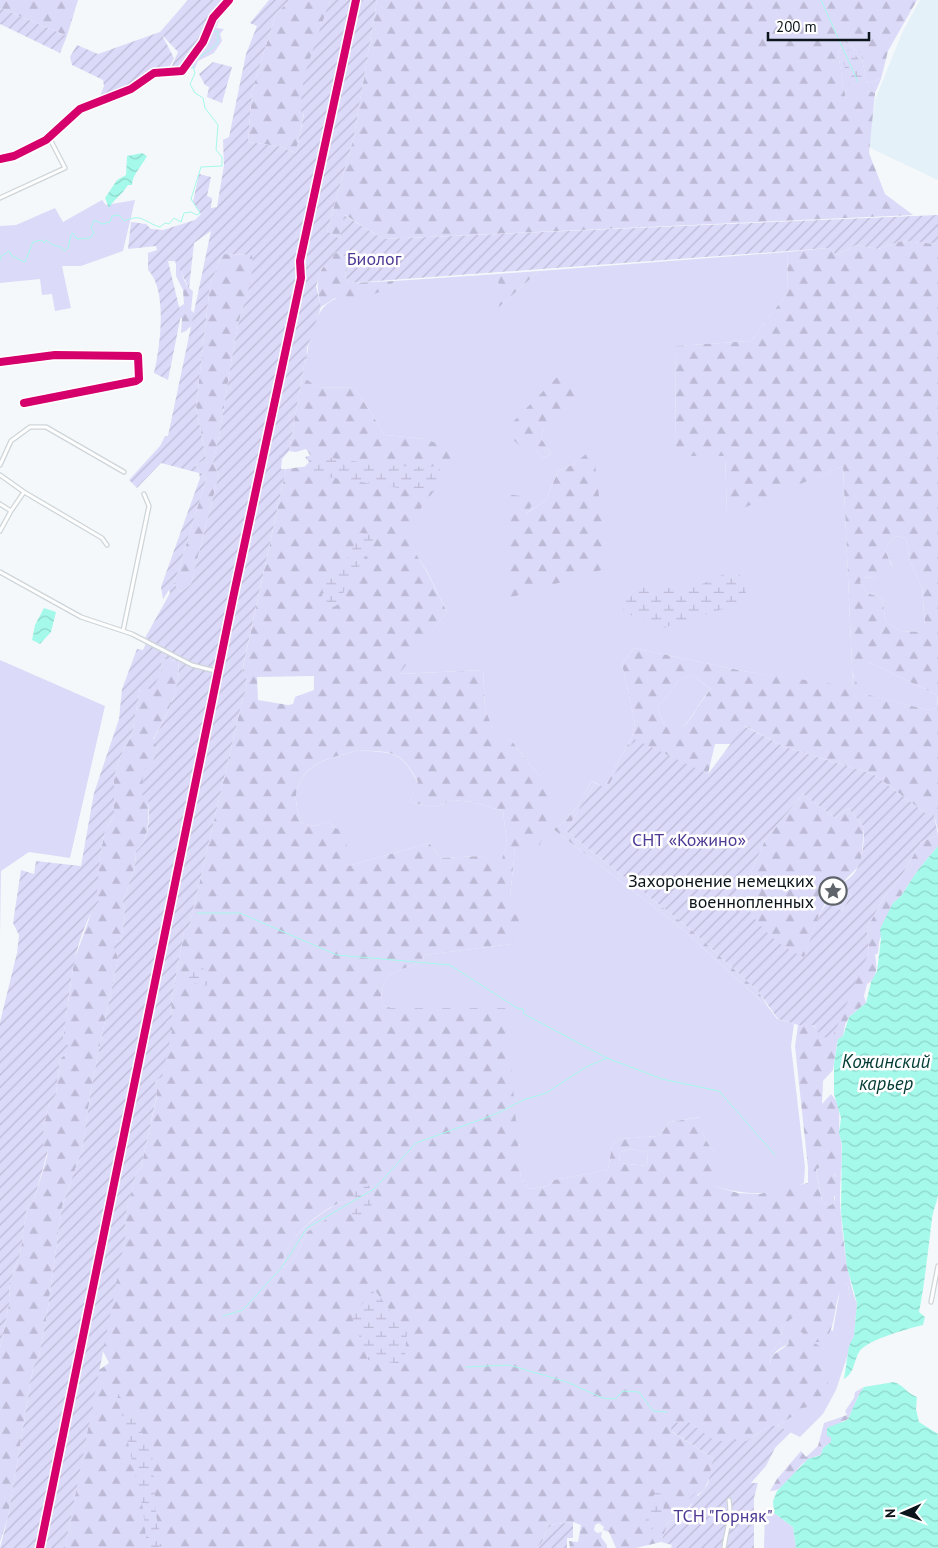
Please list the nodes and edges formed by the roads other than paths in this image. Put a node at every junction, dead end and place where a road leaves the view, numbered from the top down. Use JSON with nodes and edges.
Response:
{"nodes":[{"id":1,"x":229,"y":0,"type":"edge"},
{"id":2,"x":356,"y":0,"type":"edge"},
{"id":3,"x":46,"y":140,"type":"junction"},
{"id":4,"x":0,"y":160,"type":"edge"},
{"id":5,"x":0,"y":198,"type":"edge"},
{"id":6,"x":0,"y":362,"type":"edge"},
{"id":7,"x":24,"y":403,"type":"dead end"},
{"id":8,"x":0,"y":464,"type":"edge"},
{"id":9,"x":124,"y":472,"type":"dead end"},
{"id":10,"x":0,"y":475,"type":"edge"},
{"id":11,"x":24,"y":492,"type":"junction"},
{"id":12,"x":144,"y":494,"type":"dead end"},
{"id":13,"x":0,"y":504,"type":"edge"},
{"id":14,"x":11,"y":511,"type":"junction"},
{"id":15,"x":0,"y":531,"type":"edge"},
{"id":16,"x":107,"y":545,"type":"dead end"},
{"id":17,"x":0,"y":572,"type":"edge"},
{"id":18,"x":123,"y":632,"type":"junction"},
{"id":19,"x":219,"y":672,"type":"junction"},
{"id":20,"x":938,"y":1266,"type":"edge"},
{"id":21,"x":931,"y":1302,"type":"dead end"},
{"id":22,"x":729,"y":1500,"type":"dead end"},
{"id":23,"x":40,"y":1548,"type":"edge"},
{"id":24,"x":724,"y":1548,"type":"edge"}],
"edges":[{"from":1,"to":3,"type":"street"},
{"from":2,"to":19,"type":"street"},
{"from":3,"to":4,"type":"street"},
{"from":3,"to":5,"type":"street"},
{"from":6,"to":7,"type":"street"},
{"from":8,"to":9,"type":"street"},
{"from":10,"to":11,"type":"street"},
{"from":11,"to":14,"type":"street"},
{"from":11,"to":16,"type":"street"},
{"from":12,"to":18,"type":"street"},
{"from":13,"to":14,"type":"street"},
{"from":14,"to":15,"type":"street"},
{"from":17,"to":18,"type":"street"},
{"from":18,"to":19,"type":"street"},
{"from":19,"to":23,"type":"street"},
{"from":20,"to":21,"type":"street"},
{"from":22,"to":24,"type":"street"}]}
